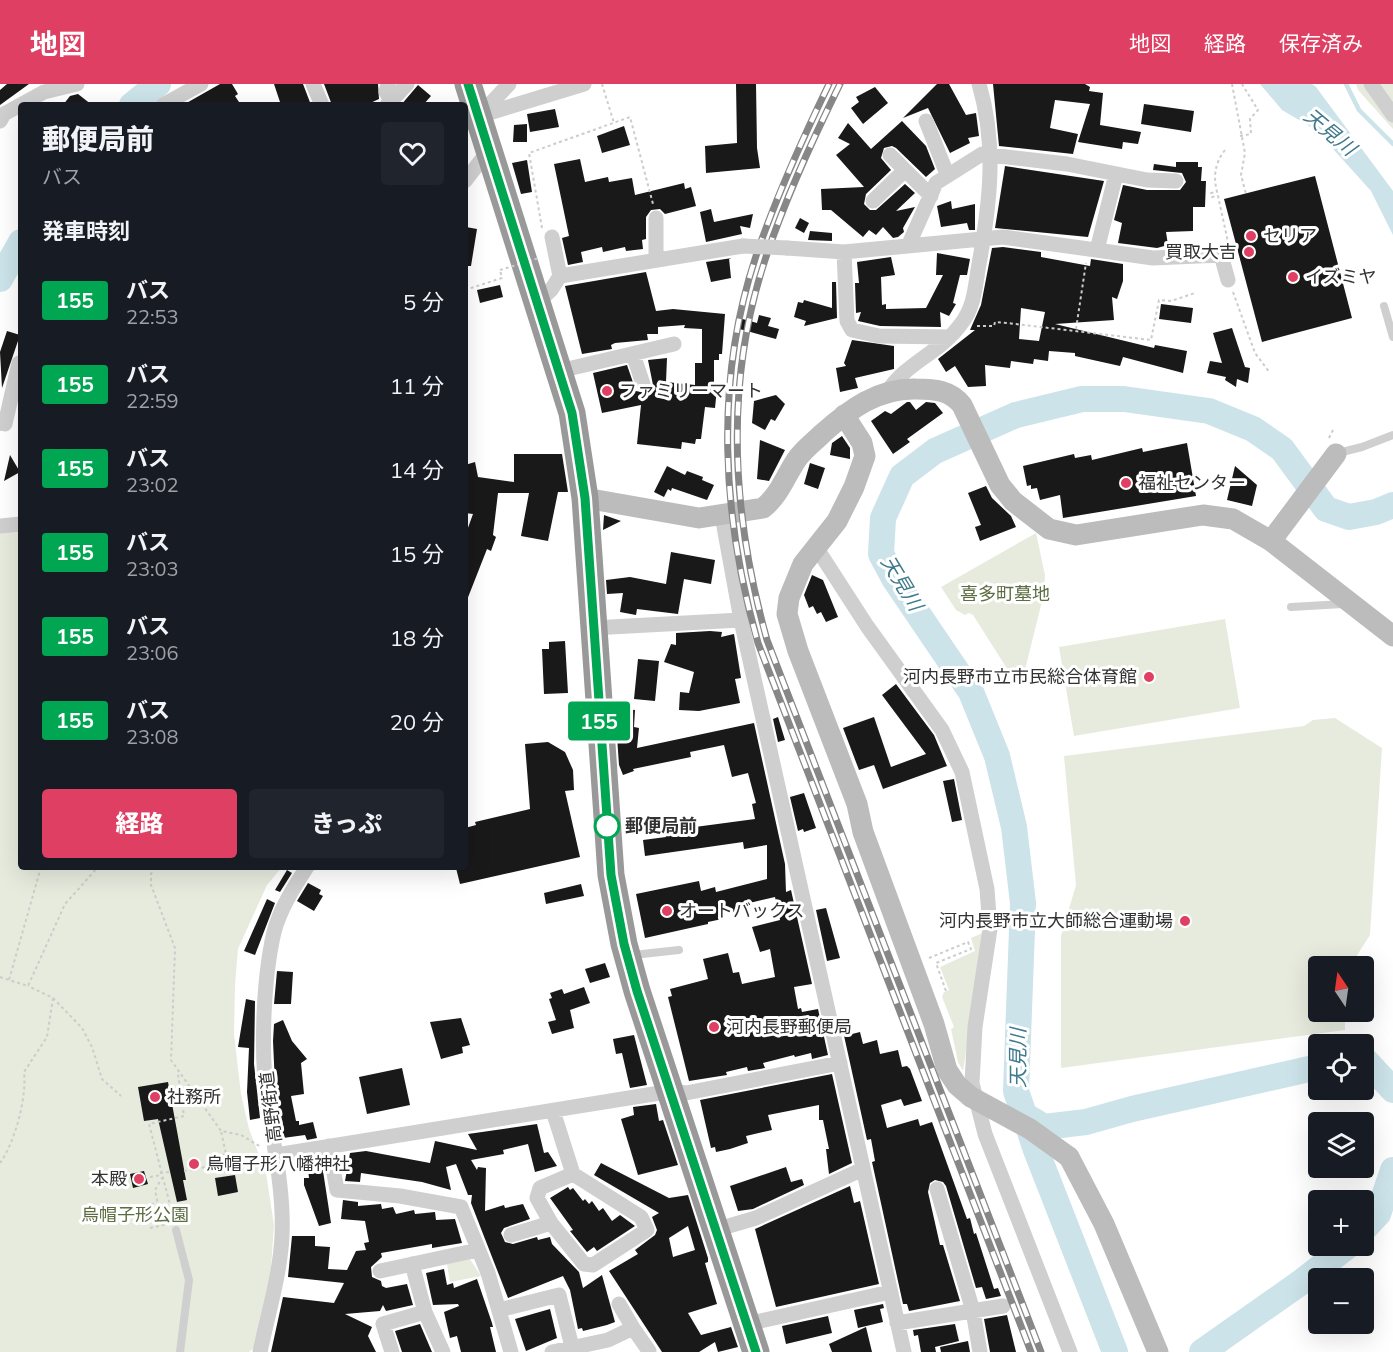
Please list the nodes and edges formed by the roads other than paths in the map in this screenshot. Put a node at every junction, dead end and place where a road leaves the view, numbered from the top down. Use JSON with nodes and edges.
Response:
{"nodes":[{"id":1,"x":77,"y":84,"type":"edge"},
{"id":2,"x":201,"y":84,"type":"edge"},
{"id":3,"x":313,"y":84,"type":"edge"},
{"id":4,"x":388,"y":84,"type":"edge"},
{"id":5,"x":407,"y":84,"type":"edge"},
{"id":6,"x":468,"y":84,"type":"edge"},
{"id":7,"x":509,"y":84,"type":"edge"},
{"id":8,"x":584,"y":84,"type":"edge"},
{"id":9,"x":979,"y":84,"type":"edge"},
{"id":10,"x":1371,"y":84,"type":"edge"},
{"id":11,"x":46,"y":88,"type":"edge"},
{"id":12,"x":23,"y":102,"type":"edge"},
{"id":13,"x":169,"y":102,"type":"edge"},
{"id":14,"x":321,"y":102,"type":"edge"},
{"id":15,"x":388,"y":102,"type":"edge"},
{"id":16,"x":391,"y":102,"type":"edge"},
{"id":17,"x":18,"y":105,"type":"edge"},
{"id":18,"x":1391,"y":113,"type":"edge"},
{"id":19,"x":479,"y":116,"type":"junction"},
{"id":20,"x":0,"y":121,"type":"edge"},
{"id":21,"x":926,"y":121,"type":"dead end"},
{"id":22,"x":489,"y":150,"type":"junction"},
{"id":23,"x":890,"y":155,"type":"dead end"},
{"id":24,"x":992,"y":155,"type":"junction"},
{"id":25,"x":905,"y":170,"type":"junction"},
{"id":26,"x":947,"y":174,"type":"junction"},
{"id":27,"x":1116,"y":174,"type":"junction"},
{"id":28,"x":468,"y":177,"type":"edge"},
{"id":29,"x":1176,"y":181,"type":"dead end"},
{"id":30,"x":931,"y":196,"type":"junction"},
{"id":31,"x":873,"y":201,"type":"dead end"},
{"id":32,"x":656,"y":218,"type":"road end"},
{"id":33,"x":985,"y":237,"type":"junction"},
{"id":34,"x":552,"y":238,"type":"road end"},
{"id":35,"x":909,"y":244,"type":"junction"},
{"id":36,"x":1093,"y":249,"type":"junction"},
{"id":37,"x":844,"y":252,"type":"junction"},
{"id":38,"x":656,"y":259,"type":"junction"},
{"id":39,"x":560,"y":276,"type":"junction"},
{"id":40,"x":1228,"y":280,"type":"road end"},
{"id":41,"x":539,"y":301,"type":"junction"},
{"id":42,"x":1384,"y":306,"type":"dead end"},
{"id":43,"x":1393,"y":337,"type":"edge"},
{"id":44,"x":949,"y":338,"type":"junction"},
{"id":45,"x":674,"y":344,"type":"dead end"},
{"id":46,"x":633,"y":354,"type":"junction"},
{"id":47,"x":560,"y":371,"type":"junction"},
{"id":48,"x":18,"y":375,"type":"edge"},
{"id":49,"x":643,"y":384,"type":"dead end"},
{"id":50,"x":888,"y":391,"type":"junction"},
{"id":51,"x":15,"y":411,"type":"edge"},
{"id":52,"x":844,"y":415,"type":"junction"},
{"id":53,"x":0,"y":423,"type":"edge"},
{"id":54,"x":1393,"y":435,"type":"edge"},
{"id":55,"x":1336,"y":453,"type":"joint"},
{"id":56,"x":585,"y":498,"type":"junction"},
{"id":57,"x":722,"y":516,"type":"junction"},
{"id":58,"x":18,"y":524,"type":"edge"},
{"id":59,"x":0,"y":526,"type":"edge"},
{"id":60,"x":1275,"y":535,"type":"junction"},
{"id":61,"x":816,"y":547,"type":"junction"},
{"id":62,"x":1354,"y":604,"type":"junction"},
{"id":63,"x":1291,"y":607,"type":"dead end"},
{"id":64,"x":741,"y":620,"type":"junction"},
{"id":65,"x":592,"y":628,"type":"junction"},
{"id":66,"x":1393,"y":636,"type":"edge"},
{"id":67,"x":305,"y":870,"type":"edge"},
{"id":68,"x":679,"y":950,"type":"dead end"},
{"id":69,"x":627,"y":956,"type":"junction"},
{"id":70,"x":840,"y":1063,"type":"junction"},
{"id":71,"x":672,"y":1091,"type":"junction"},
{"id":72,"x":553,"y":1111,"type":"junction"},
{"id":73,"x":329,"y":1146,"type":"junction"},
{"id":74,"x":271,"y":1156,"type":"junction"},
{"id":75,"x":863,"y":1169,"type":"junction"},
{"id":76,"x":573,"y":1174,"type":"junction"},
{"id":77,"x":937,"y":1189,"type":"dead end"},
{"id":78,"x":551,"y":1223,"type":"junction"},
{"id":79,"x":176,"y":1230,"type":"road end"},
{"id":80,"x":715,"y":1230,"type":"junction"},
{"id":81,"x":511,"y":1235,"type":"dead end"},
{"id":82,"x":478,"y":1250,"type":"junction"},
{"id":83,"x":412,"y":1264,"type":"junction"},
{"id":84,"x":380,"y":1271,"type":"dead end"},
{"id":85,"x":890,"y":1292,"type":"junction"},
{"id":86,"x":619,"y":1304,"type":"dead end"},
{"id":87,"x":1003,"y":1306,"type":"dead end"},
{"id":88,"x":500,"y":1310,"type":"junction"},
{"id":89,"x":973,"y":1311,"type":"junction"},
{"id":90,"x":425,"y":1312,"type":"junction"},
{"id":91,"x":897,"y":1323,"type":"junction"},
{"id":92,"x":747,"y":1324,"type":"junction"},
{"id":93,"x":633,"y":1328,"type":"junction"},
{"id":94,"x":572,"y":1347,"type":"junction"},
{"id":95,"x":649,"y":1351,"type":"edge"},
{"id":96,"x":180,"y":1352,"type":"edge"},
{"id":97,"x":260,"y":1352,"type":"edge"},
{"id":98,"x":392,"y":1352,"type":"edge"},
{"id":99,"x":443,"y":1352,"type":"edge"},
{"id":100,"x":511,"y":1352,"type":"edge"},
{"id":101,"x":552,"y":1352,"type":"edge"},
{"id":102,"x":756,"y":1352,"type":"edge"},
{"id":103,"x":904,"y":1352,"type":"edge"},
{"id":104,"x":980,"y":1352,"type":"edge"},
{"id":105,"x":1070,"y":1352,"type":"edge"},
{"id":106,"x":1158,"y":1352,"type":"edge"}],
"edges":[{"from":1,"to":11,"type":"street"},
{"from":2,"to":13,"type":"street"},
{"from":3,"to":14,"type":"street"},
{"from":4,"to":15,"type":"street"},
{"from":5,"to":16,"type":"street"},
{"from":6,"to":19,"type":"highway"},
{"from":7,"to":19,"type":"street"},
{"from":8,"to":19,"type":"street"},
{"from":9,"to":24,"type":"street"},
{"from":10,"to":18,"type":"street"},
{"from":11,"to":12,"type":"street"},
{"from":17,"to":20,"type":"street"},
{"from":19,"to":22,"type":"highway"},
{"from":21,"to":26,"type":"street"},
{"from":22,"to":28,"type":"street"},
{"from":22,"to":41,"type":"highway"},
{"from":23,"to":25,"type":"street"},
{"from":24,"to":26,"type":"street"},
{"from":24,"to":27,"type":"street"},
{"from":24,"to":33,"type":"street"},
{"from":25,"to":30,"type":"street"},
{"from":25,"to":31,"type":"street"},
{"from":26,"to":30,"type":"street"},
{"from":27,"to":29,"type":"street"},
{"from":27,"to":36,"type":"street"},
{"from":30,"to":35,"type":"street"},
{"from":32,"to":38,"type":"street"},
{"from":33,"to":35,"type":"street"},
{"from":33,"to":36,"type":"street"},
{"from":33,"to":44,"type":"street"},
{"from":34,"to":39,"type":"street"},
{"from":35,"to":37,"type":"street"},
{"from":36,"to":40,"type":"street"},
{"from":37,"to":38,"type":"street","bridge":true},
{"from":37,"to":44,"type":"street"},
{"from":38,"to":39,"type":"street"},
{"from":39,"to":41,"type":"street"},
{"from":41,"to":47,"type":"highway"},
{"from":42,"to":43,"type":"lane"},
{"from":44,"to":50,"type":"street"},
{"from":45,"to":46,"type":"street"},
{"from":46,"to":47,"type":"street"},
{"from":46,"to":49,"type":"street"},
{"from":47,"to":56,"type":"highway"},
{"from":48,"to":51,"type":"street"},
{"from":50,"to":52,"type":"street"},
{"from":50,"to":60,"type":"street"},
{"from":51,"to":53,"type":"street"},
{"from":52,"to":57,"type":"street"},
{"from":52,"to":61,"type":"street"},
{"from":54,"to":55,"type":"lane"},
{"from":55,"to":60,"type":"street"},
{"from":56,"to":57,"type":"street"},
{"from":56,"to":65,"type":"highway"},
{"from":57,"to":64,"type":"street"},
{"from":58,"to":59,"type":"street"},
{"from":60,"to":62,"type":"street"},
{"from":61,"to":105,"type":"street"},
{"from":61,"to":106,"type":"street","bridge":true},
{"from":62,"to":63,"type":"lane"},
{"from":62,"to":66,"type":"street"},
{"from":64,"to":65,"type":"street"},
{"from":64,"to":70,"type":"street"},
{"from":65,"to":69,"type":"highway"},
{"from":67,"to":74,"type":"street","name":"高野街道"},
{"from":68,"to":69,"type":"lane"},
{"from":69,"to":71,"type":"highway"},
{"from":70,"to":71,"type":"street"},
{"from":70,"to":75,"type":"street"},
{"from":71,"to":72,"type":"street"},
{"from":71,"to":80,"type":"highway"},
{"from":72,"to":73,"type":"street"},
{"from":72,"to":76,"type":"street"},
{"from":73,"to":74,"type":"street"},
{"from":73,"to":82,"type":"street"},
{"from":74,"to":97,"type":"street","name":"高野街道"},
{"from":75,"to":80,"type":"street"},
{"from":75,"to":85,"type":"street"},
{"from":76,"to":78,"type":"street"},
{"from":76,"to":78,"type":"street"},
{"from":77,"to":89,"type":"street"},
{"from":78,"to":81,"type":"street"},
{"from":79,"to":96,"type":"lane"},
{"from":80,"to":92,"type":"highway"},
{"from":82,"to":83,"type":"street"},
{"from":82,"to":88,"type":"street"},
{"from":83,"to":84,"type":"street"},
{"from":83,"to":90,"type":"street"},
{"from":85,"to":91,"type":"street"},
{"from":85,"to":92,"type":"street"},
{"from":86,"to":93,"type":"street"},
{"from":87,"to":89,"type":"street"},
{"from":88,"to":94,"type":"street"},
{"from":88,"to":100,"type":"street"},
{"from":89,"to":91,"type":"street"},
{"from":89,"to":104,"type":"street"},
{"from":90,"to":98,"type":"street"},
{"from":90,"to":99,"type":"street"},
{"from":91,"to":103,"type":"street"},
{"from":92,"to":102,"type":"highway"},
{"from":93,"to":94,"type":"street"},
{"from":93,"to":95,"type":"street"},
{"from":94,"to":101,"type":"street"}]}
